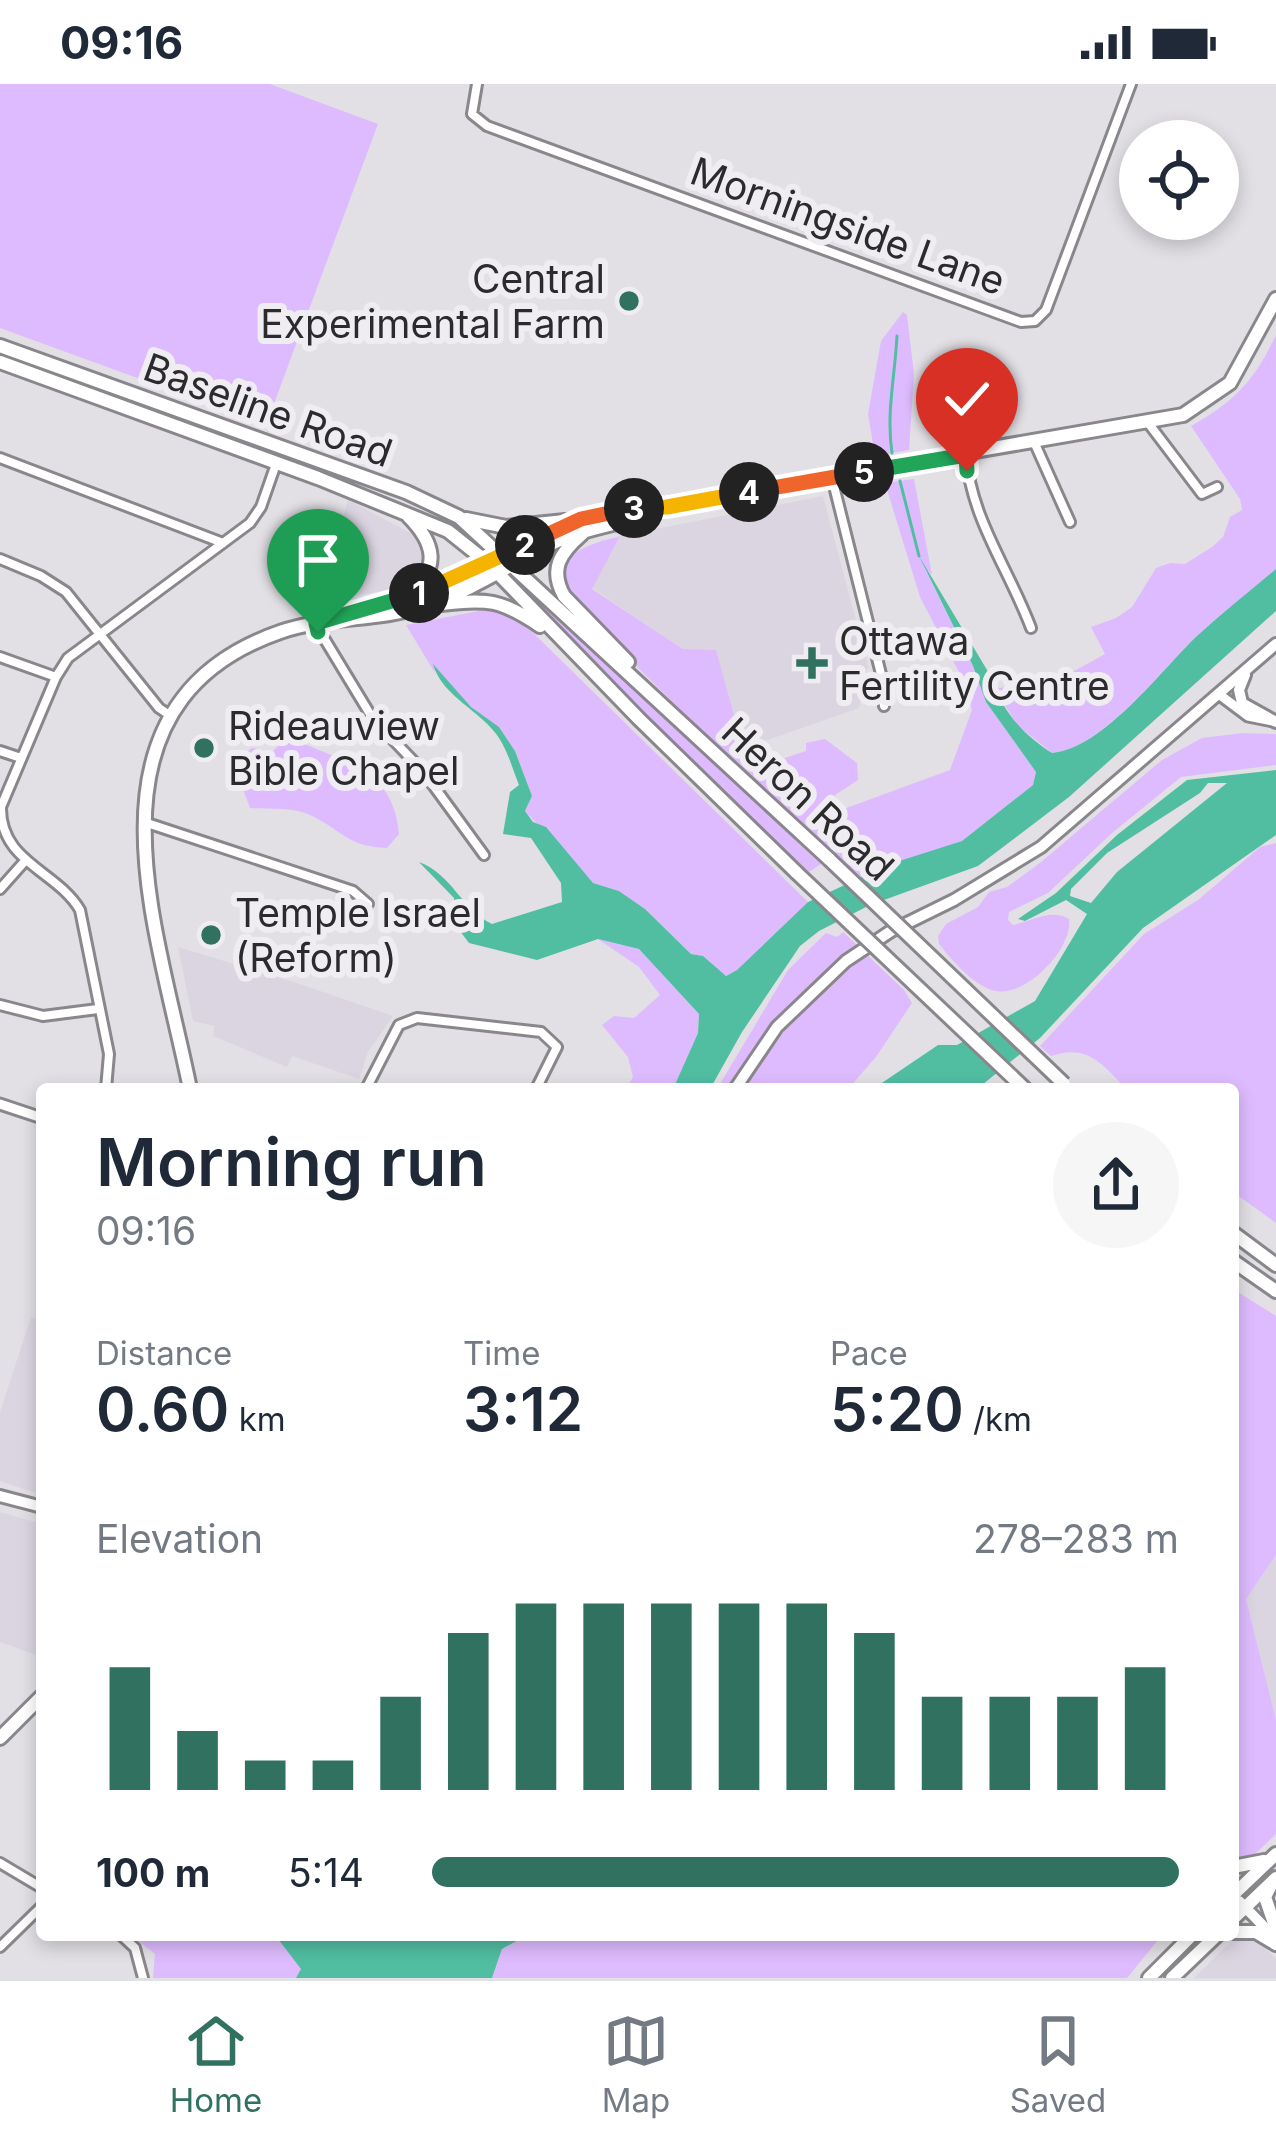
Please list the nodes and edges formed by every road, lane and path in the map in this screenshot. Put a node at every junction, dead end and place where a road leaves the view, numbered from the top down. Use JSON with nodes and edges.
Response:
{"nodes":[{"id":1,"x":477,"y":84,"type":"edge"},
{"id":2,"x":1131,"y":84,"type":"edge"},
{"id":3,"x":1276,"y":299,"type":"edge"},
{"id":4,"x":0,"y":346,"type":"edge"},
{"id":5,"x":0,"y":362,"type":"edge"},
{"id":6,"x":1171,"y":419,"type":"junction"},
{"id":7,"x":1149,"y":424,"type":"junction"},
{"id":8,"x":1036,"y":444,"type":"junction"},
{"id":9,"x":1164,"y":444,"type":"junction"},
{"id":10,"x":966,"y":455,"type":"junction"},
{"id":11,"x":0,"y":458,"type":"edge"},
{"id":12,"x":277,"y":462,"type":"junction"},
{"id":13,"x":832,"y":478,"type":"junction"},
{"id":14,"x":1216,"y":487,"type":"dead end"},
{"id":15,"x":403,"y":510,"type":"junction"},
{"id":16,"x":459,"y":517,"type":"junction"},
{"id":17,"x":1070,"y":522,"type":"dead end"},
{"id":18,"x":584,"y":524,"type":"junction"},
{"id":19,"x":223,"y":543,"type":"junction"},
{"id":20,"x":0,"y":559,"type":"edge"},
{"id":21,"x":507,"y":560,"type":"junction"},
{"id":22,"x":492,"y":568,"type":"junction"},
{"id":23,"x":398,"y":600,"type":"junction"},
{"id":24,"x":427,"y":606,"type":"junction"},
{"id":25,"x":379,"y":610,"type":"junction"},
{"id":26,"x":318,"y":623,"type":"junction"},
{"id":27,"x":1031,"y":628,"type":"dead end"},
{"id":28,"x":101,"y":632,"type":"junction"},
{"id":29,"x":566,"y":644,"type":"junction"},
{"id":30,"x":1276,"y":644,"type":"edge"},
{"id":31,"x":0,"y":657,"type":"edge"},
{"id":32,"x":1256,"y":662,"type":"junction"},
{"id":33,"x":56,"y":677,"type":"junction"},
{"id":34,"x":1220,"y":695,"type":"junction"},
{"id":35,"x":884,"y":706,"type":"dead end"},
{"id":36,"x":674,"y":715,"type":"junction"},
{"id":37,"x":171,"y":716,"type":"junction"},
{"id":38,"x":1276,"y":722,"type":"edge"},
{"id":39,"x":0,"y":751,"type":"edge"},
{"id":40,"x":21,"y":758,"type":"junction"},
{"id":41,"x":142,"y":822,"type":"junction"},
{"id":42,"x":484,"y":855,"type":"dead end"},
{"id":43,"x":25,"y":861,"type":"junction"},
{"id":44,"x":0,"y":890,"type":"edge"},
{"id":45,"x":368,"y":904,"type":"dead end"},
{"id":46,"x":0,"y":1005,"type":"edge"},
{"id":47,"x":98,"y":1009,"type":"junction"},
{"id":48,"x":107,"y":1083,"type":"edge"},
{"id":49,"x":189,"y":1083,"type":"edge"},
{"id":50,"x":369,"y":1083,"type":"edge"},
{"id":51,"x":539,"y":1083,"type":"edge"},
{"id":52,"x":739,"y":1083,"type":"edge"},
{"id":53,"x":1018,"y":1083,"type":"edge"},
{"id":54,"x":1064,"y":1083,"type":"edge"},
{"id":55,"x":0,"y":1104,"type":"edge"},
{"id":56,"x":36,"y":1116,"type":"edge"},
{"id":57,"x":1239,"y":1237,"type":"edge"},
{"id":58,"x":1239,"y":1265,"type":"edge"},
{"id":59,"x":1276,"y":1265,"type":"edge"},
{"id":60,"x":1276,"y":1291,"type":"edge"},
{"id":61,"x":0,"y":1496,"type":"edge"},
{"id":62,"x":36,"y":1505,"type":"edge"},
{"id":63,"x":36,"y":1702,"type":"edge"},
{"id":64,"x":0,"y":1738,"type":"edge"},
{"id":65,"x":1276,"y":1854,"type":"edge"},
{"id":66,"x":0,"y":1862,"type":"edge"},
{"id":67,"x":1239,"y":1867,"type":"edge"},
{"id":68,"x":1275,"y":1879,"type":"edge"},
{"id":69,"x":36,"y":1884,"type":"edge"},
{"id":70,"x":1239,"y":1889,"type":"edge"},
{"id":71,"x":1239,"y":1901,"type":"edge"},
{"id":72,"x":1245,"y":1907,"type":"junction"},
{"id":73,"x":36,"y":1912,"type":"edge"},
{"id":74,"x":1239,"y":1913,"type":"edge"},
{"id":75,"x":1276,"y":1929,"type":"edge"},
{"id":76,"x":1239,"y":1932,"type":"edge"},
{"id":77,"x":127,"y":1941,"type":"edge"},
{"id":78,"x":1185,"y":1941,"type":"edge"},
{"id":79,"x":1213,"y":1941,"type":"edge"},
{"id":80,"x":1276,"y":1941,"type":"edge"},
{"id":81,"x":0,"y":1947,"type":"edge"},
{"id":82,"x":143,"y":1978,"type":"edge"},
{"id":83,"x":1149,"y":1978,"type":"edge"},
{"id":84,"x":1172,"y":1978,"type":"edge"}],
"edges":[{"from":1,"to":2,"type":"street","name":"Morningside Lane"},
{"from":3,"to":6,"type":"main road"},
{"from":4,"to":16,"type":"main road","name":"Baseline Road"},
{"from":5,"to":12,"type":"main road","name":"Baseline Road"},
{"from":6,"to":7,"type":"main road"},
{"from":6,"to":9,"type":"street"},
{"from":7,"to":8,"type":"main road"},
{"from":7,"to":9,"type":"street"},
{"from":8,"to":10,"type":"main road"},
{"from":8,"to":17,"type":"street"},
{"from":9,"to":14,"type":"street"},
{"from":10,"to":13,"type":"main road"},
{"from":10,"to":27,"type":"street"},
{"from":11,"to":19,"type":"street"},
{"from":12,"to":15,"type":"main road","name":"Baseline Road"},
{"from":12,"to":19,"type":"street"},
{"from":13,"to":18,"type":"main road"},
{"from":13,"to":35,"type":"street"},
{"from":15,"to":22,"type":"main road","name":"Baseline Road"},
{"from":15,"to":23,"type":"main road"},
{"from":16,"to":18,"type":"main road"},
{"from":16,"to":21,"type":"main road","name":"Baseline Road"},
{"from":18,"to":21,"type":"main road"},
{"from":18,"to":36,"type":"main road"},
{"from":19,"to":28,"type":"street"},
{"from":20,"to":28,"type":"street"},
{"from":21,"to":22,"type":"main road"},
{"from":21,"to":36,"type":"main road","name":"Heron Road"},
{"from":22,"to":23,"type":"main road"},
{"from":22,"to":24,"type":"main road"},
{"from":22,"to":29,"type":"main road","name":"Heron Road"},
{"from":23,"to":25,"type":"main road"},
{"from":24,"to":25,"type":"main road"},
{"from":24,"to":29,"type":"main road"},
{"from":25,"to":26,"type":"main road"},
{"from":26,"to":37,"type":"main road"},
{"from":26,"to":42,"type":"street"},
{"from":28,"to":33,"type":"street"},
{"from":28,"to":37,"type":"street"},
{"from":29,"to":53,"type":"main road","name":"Heron Road","bridge":true},
{"from":30,"to":32,"type":"main road"},
{"from":31,"to":33,"type":"street"},
{"from":32,"to":34,"type":"main road"},
{"from":32,"to":38,"type":"main road"},
{"from":33,"to":40,"type":"street"},
{"from":34,"to":38,"type":"street"},
{"from":34,"to":52,"type":"main road"},
{"from":36,"to":54,"type":"main road","name":"Heron Road","bridge":true},
{"from":37,"to":41,"type":"main road"},
{"from":39,"to":40,"type":"street"},
{"from":40,"to":43,"type":"street"},
{"from":41,"to":45,"type":"street"},
{"from":41,"to":49,"type":"main road"},
{"from":43,"to":44,"type":"street"},
{"from":43,"to":47,"type":"street"},
{"from":46,"to":47,"type":"street"},
{"from":47,"to":48,"type":"street"},
{"from":50,"to":51,"type":"street"},
{"from":55,"to":56,"type":"street"},
{"from":57,"to":59,"type":"main road"},
{"from":58,"to":60,"type":"main road"},
{"from":61,"to":62,"type":"main road"},
{"from":63,"to":64,"type":"main road"},
{"from":65,"to":67,"type":"main road"},
{"from":65,"to":70,"type":"main road"},
{"from":66,"to":69,"type":"street"},
{"from":68,"to":72,"type":"main road"},
{"from":68,"to":75,"type":"main road"},
{"from":71,"to":72,"type":"main road"},
{"from":72,"to":74,"type":"main road"},
{"from":72,"to":80,"type":"main road"},
{"from":73,"to":81,"type":"street"},
{"from":76,"to":80,"type":"main road"},
{"from":77,"to":82,"type":"street"},
{"from":78,"to":83,"type":"main road"},
{"from":79,"to":84,"type":"main road"}]}
